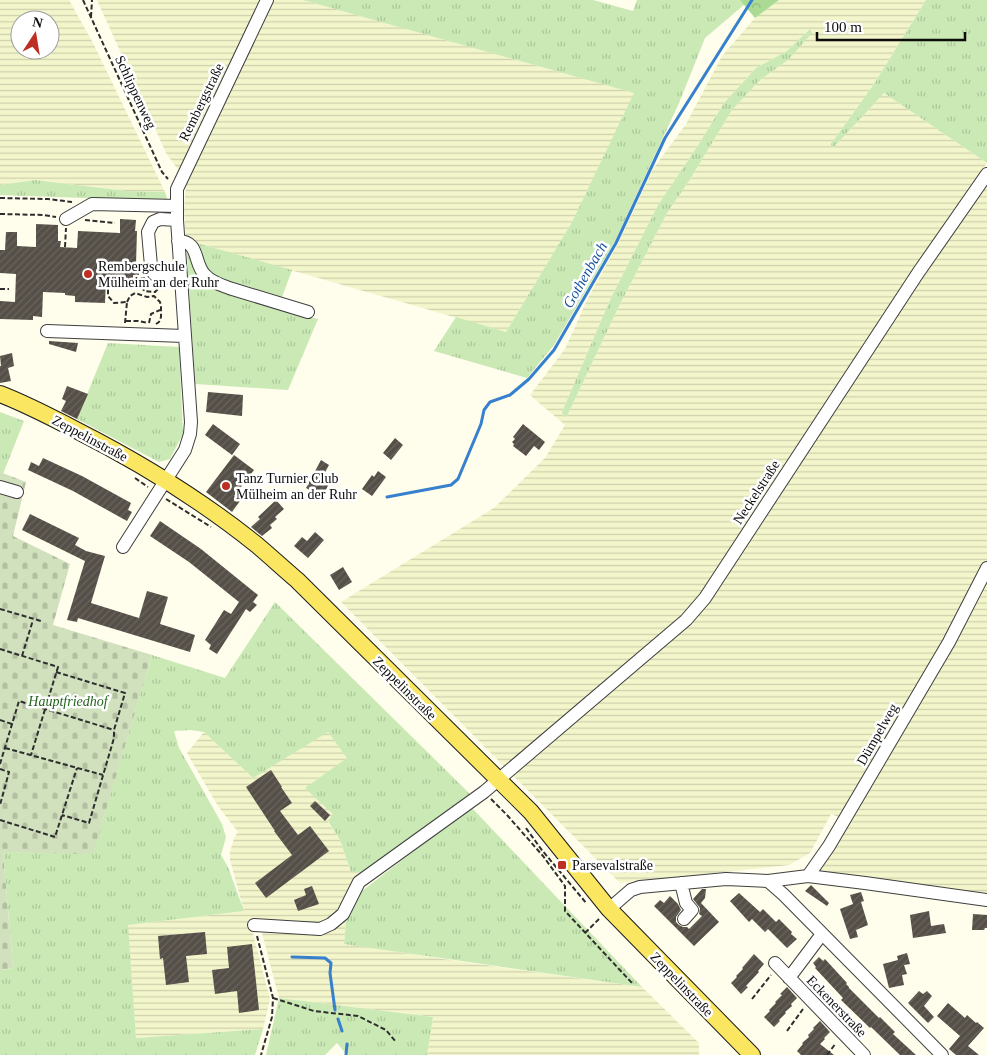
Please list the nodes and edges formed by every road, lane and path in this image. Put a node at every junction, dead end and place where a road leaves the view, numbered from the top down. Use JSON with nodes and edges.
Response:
{"nodes":[{"id":1,"x":82,"y":0,"type":"edge"},
{"id":2,"x":92,"y":0,"type":"edge"},
{"id":3,"x":267,"y":0,"type":"edge"},
{"id":4,"x":91,"y":19,"type":"junction"},
{"id":5,"x":987,"y":174,"type":"edge"},
{"id":6,"x":176,"y":189,"type":"junction"},
{"id":7,"x":0,"y":198,"type":"edge"},
{"id":8,"x":92,"y":204,"type":"junction"},
{"id":9,"x":177,"y":206,"type":"junction"},
{"id":10,"x":0,"y":214,"type":"edge"},
{"id":11,"x":66,"y":219,"type":"junction"},
{"id":12,"x":86,"y":220,"type":"dead end"},
{"id":13,"x":177,"y":220,"type":"junction"},
{"id":14,"x":115,"y":223,"type":"dead end"},
{"id":15,"x":178,"y":242,"type":"junction"},
{"id":16,"x":64,"y":247,"type":"dead end"},
{"id":17,"x":133,"y":279,"type":"dead end"},
{"id":18,"x":141,"y":279,"type":"junction"},
{"id":19,"x":181,"y":279,"type":"junction"},
{"id":20,"x":154,"y":286,"type":"dead end"},
{"id":21,"x":0,"y":288,"type":"edge"},
{"id":22,"x":8,"y":289,"type":"dead end"},
{"id":23,"x":127,"y":302,"type":"junction"},
{"id":24,"x":160,"y":310,"type":"junction"},
{"id":25,"x":308,"y":312,"type":"dead end"},
{"id":26,"x":126,"y":321,"type":"junction"},
{"id":27,"x":149,"y":323,"type":"junction"},
{"id":28,"x":47,"y":331,"type":"dead end"},
{"id":29,"x":118,"y":334,"type":"junction"},
{"id":30,"x":184,"y":336,"type":"junction"},
{"id":31,"x":0,"y":394,"type":"edge"},
{"id":32,"x":134,"y":478,"type":"dead end"},
{"id":33,"x":0,"y":487,"type":"edge"},
{"id":34,"x":162,"y":487,"type":"junction"},
{"id":35,"x":17,"y":492,"type":"dead end"},
{"id":36,"x":211,"y":528,"type":"dead end"},
{"id":37,"x":123,"y":547,"type":"dead end"},
{"id":38,"x":987,"y":568,"type":"edge"},
{"id":39,"x":0,"y":609,"type":"edge"},
{"id":40,"x":33,"y":619,"type":"junction"},
{"id":41,"x":41,"y":622,"type":"dead end"},
{"id":42,"x":0,"y":649,"type":"edge"},
{"id":43,"x":22,"y":656,"type":"junction"},
{"id":44,"x":56,"y":672,"type":"junction"},
{"id":45,"x":45,"y":709,"type":"junction"},
{"id":46,"x":0,"y":720,"type":"edge"},
{"id":47,"x":12,"y":724,"type":"junction"},
{"id":48,"x":114,"y":730,"type":"junction"},
{"id":49,"x":5,"y":748,"type":"junction"},
{"id":50,"x":31,"y":755,"type":"junction"},
{"id":51,"x":0,"y":764,"type":"edge"},
{"id":52,"x":77,"y":768,"type":"junction"},
{"id":53,"x":0,"y":769,"type":"edge"},
{"id":54,"x":103,"y":775,"type":"junction"},
{"id":55,"x":497,"y":779,"type":"junction"},
{"id":56,"x":484,"y":792,"type":"junction"},
{"id":57,"x":0,"y":805,"type":"edge"},
{"id":58,"x":62,"y":815,"type":"junction"},
{"id":59,"x":0,"y":820,"type":"edge"},
{"id":60,"x":525,"y":826,"type":"dead end"},
{"id":61,"x":808,"y":876,"type":"junction"},
{"id":62,"x":768,"y":881,"type":"junction"},
{"id":63,"x":681,"y":883,"type":"junction"},
{"id":64,"x":987,"y":900,"type":"edge"},
{"id":65,"x":590,"y":907,"type":"dead end"},
{"id":66,"x":609,"y":909,"type":"junction"},
{"id":67,"x":684,"y":919,"type":"dead end"},
{"id":68,"x":254,"y":925,"type":"joint"},
{"id":69,"x":585,"y":933,"type":"junction"},
{"id":70,"x":822,"y":934,"type":"junction"},
{"id":71,"x":776,"y":964,"type":"joint"},
{"id":72,"x":789,"y":978,"type":"junction"},
{"id":73,"x":632,"y":983,"type":"dead end"},
{"id":74,"x":273,"y":998,"type":"junction"},
{"id":75,"x":752,"y":999,"type":"dead end"},
{"id":76,"x":810,"y":1000,"type":"junction"},
{"id":77,"x":787,"y":1031,"type":"dead end"},
{"id":78,"x":843,"y":1033,"type":"junction"},
{"id":79,"x":396,"y":1042,"type":"dead end"},
{"id":80,"x":261,"y":1055,"type":"edge"},
{"id":81,"x":752,"y":1055,"type":"edge"},
{"id":82,"x":827,"y":1055,"type":"edge"},
{"id":83,"x":864,"y":1055,"type":"edge"},
{"id":84,"x":942,"y":1055,"type":"edge"}],
"edges":[{"from":1,"to":4,"type":"path","name":"Schlippenweg"},
{"from":2,"to":4,"type":"path"},
{"from":3,"to":6,"type":"street","name":"Rembergstraße"},
{"from":4,"to":6,"type":"path","name":"Schlippenweg"},
{"from":5,"to":55,"type":"street","name":"Neckelstraße"},
{"from":6,"to":9,"type":"street","name":"Rembergstraße"},
{"from":7,"to":8,"type":"path"},
{"from":8,"to":9,"type":"street"},
{"from":8,"to":11,"type":"street"},
{"from":9,"to":13,"type":"street","name":"Rembergstraße"},
{"from":10,"to":11,"type":"path"},
{"from":11,"to":16,"type":"path"},
{"from":12,"to":14,"type":"path"},
{"from":13,"to":15,"type":"street","name":"Rembergstraße"},
{"from":13,"to":19,"type":"street"},
{"from":15,"to":19,"type":"street","name":"Rembergstraße"},
{"from":15,"to":25,"type":"street"},
{"from":17,"to":18,"type":"path"},
{"from":18,"to":20,"type":"path"},
{"from":18,"to":23,"type":"path"},
{"from":19,"to":30,"type":"street","name":"Rembergstraße"},
{"from":21,"to":22,"type":"path"},
{"from":23,"to":24,"type":"path"},
{"from":23,"to":26,"type":"path"},
{"from":24,"to":27,"type":"path"},
{"from":24,"to":27,"type":"path"},
{"from":26,"to":27,"type":"path"},
{"from":26,"to":29,"type":"path"},
{"from":28,"to":29,"type":"street"},
{"from":29,"to":30,"type":"street"},
{"from":30,"to":34,"type":"street","name":"Rembergstraße"},
{"from":31,"to":34,"type":"main road","name":"Zeppelinstraße"},
{"from":32,"to":34,"type":"path"},
{"from":33,"to":35,"type":"street"},
{"from":34,"to":36,"type":"path"},
{"from":34,"to":37,"type":"street","name":"Rembergstraße"},
{"from":34,"to":55,"type":"main road","name":"Zeppelinstraße"},
{"from":38,"to":61,"type":"street","name":"Dümpelweg"},
{"from":39,"to":40,"type":"path"},
{"from":40,"to":41,"type":"path"},
{"from":40,"to":43,"type":"path"},
{"from":42,"to":43,"type":"path"},
{"from":43,"to":44,"type":"path"},
{"from":44,"to":45,"type":"path"},
{"from":44,"to":48,"type":"path"},
{"from":45,"to":47,"type":"path"},
{"from":45,"to":48,"type":"path"},
{"from":45,"to":50,"type":"path"},
{"from":46,"to":47,"type":"path"},
{"from":47,"to":49,"type":"path"},
{"from":48,"to":54,"type":"path"},
{"from":49,"to":50,"type":"path"},
{"from":49,"to":51,"type":"path"},
{"from":50,"to":52,"type":"path"},
{"from":52,"to":54,"type":"path"},
{"from":52,"to":58,"type":"path"},
{"from":53,"to":57,"type":"path"},
{"from":54,"to":58,"type":"path"},
{"from":55,"to":56,"type":"street","name":"Neckelstraße"},
{"from":55,"to":66,"type":"main road","name":"Zeppelinstraße"},
{"from":56,"to":68,"type":"street","name":"Neckelstraße"},
{"from":56,"to":69,"type":"path"},
{"from":58,"to":59,"type":"path"},
{"from":60,"to":65,"type":"path"},
{"from":61,"to":62,"type":"street"},
{"from":61,"to":64,"type":"street"},
{"from":62,"to":63,"type":"street"},
{"from":62,"to":70,"type":"street"},
{"from":63,"to":66,"type":"street"},
{"from":63,"to":67,"type":"street"},
{"from":66,"to":69,"type":"path"},
{"from":66,"to":81,"type":"main road","name":"Zeppelinstraße"},
{"from":68,"to":74,"type":"path"},
{"from":69,"to":73,"type":"path"},
{"from":70,"to":72,"type":"street","name":"Eckenerstraße"},
{"from":70,"to":84,"type":"street"},
{"from":71,"to":72,"type":"street","name":"Eckenerstraße"},
{"from":71,"to":75,"type":"path"},
{"from":72,"to":76,"type":"street","name":"Eckenerstraße"},
{"from":74,"to":79,"type":"path"},
{"from":74,"to":80,"type":"path"},
{"from":76,"to":77,"type":"path"},
{"from":76,"to":78,"type":"street","name":"Eckenerstraße"},
{"from":78,"to":82,"type":"path"},
{"from":78,"to":83,"type":"street","name":"Eckenerstraße"}]}
